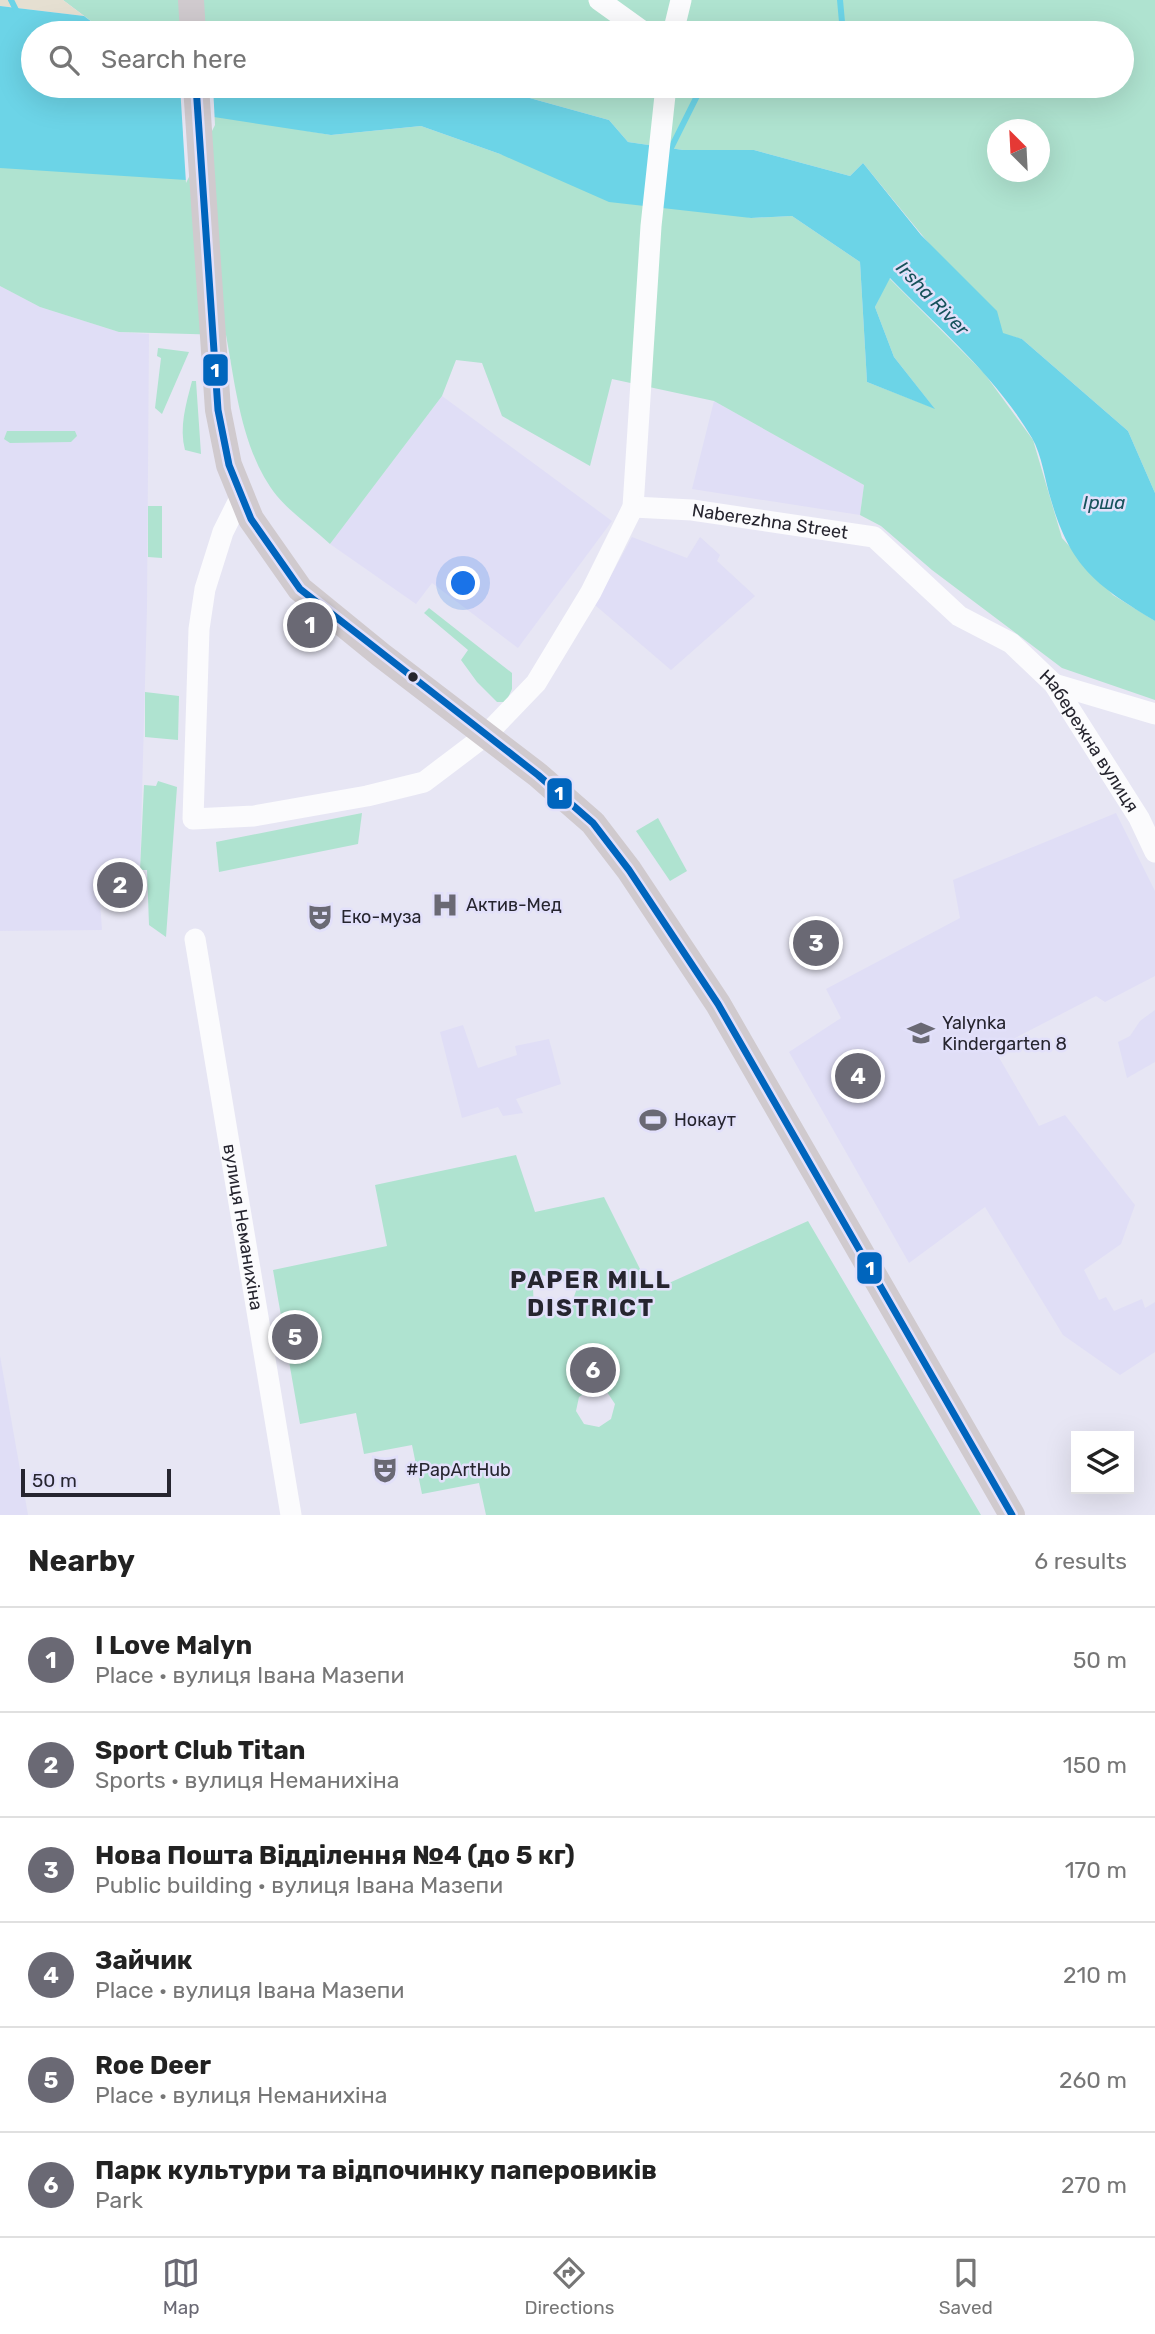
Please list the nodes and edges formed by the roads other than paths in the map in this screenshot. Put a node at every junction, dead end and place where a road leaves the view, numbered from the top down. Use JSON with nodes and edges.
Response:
{"nodes":[{"id":1,"x":191,"y":0,"type":"edge"},
{"id":2,"x":598,"y":0,"type":"edge"},
{"id":3,"x":681,"y":0,"type":"edge"},
{"id":4,"x":192,"y":21,"type":"edge"},
{"id":5,"x":628,"y":21,"type":"edge"},
{"id":6,"x":676,"y":21,"type":"edge"},
{"id":7,"x":197,"y":98,"type":"edge"},
{"id":8,"x":664,"y":98,"type":"edge"},
{"id":9,"x":241,"y":496,"type":"junction"},
{"id":10,"x":633,"y":508,"type":"junction"},
{"id":11,"x":1054,"y":684,"type":"junction"},
{"id":12,"x":1155,"y":713,"type":"edge"},
{"id":13,"x":485,"y":735,"type":"junction"},
{"id":14,"x":1155,"y":852,"type":"edge"},
{"id":15,"x":195,"y":939,"type":"dead end"},
{"id":16,"x":291,"y":1515,"type":"edge"},
{"id":17,"x":1012,"y":1515,"type":"edge"}],
"edges":[{"from":1,"to":4,"type":"main road"},
{"from":2,"to":5,"type":"street"},
{"from":3,"to":6,"type":"street"},
{"from":7,"to":9,"type":"main road"},
{"from":8,"to":10,"type":"street"},
{"from":9,"to":13,"type":"main road"},
{"from":9,"to":13,"type":"street"},
{"from":10,"to":11,"type":"street","name":"Naberezhna Street"},
{"from":10,"to":13,"type":"street"},
{"from":11,"to":12,"type":"street","name":"Набережна вулиця"},
{"from":11,"to":14,"type":"street","name":"Набережна вулиця"},
{"from":13,"to":17,"type":"main road"},
{"from":15,"to":16,"type":"street","name":"вулиця Неманихіна"}]}
